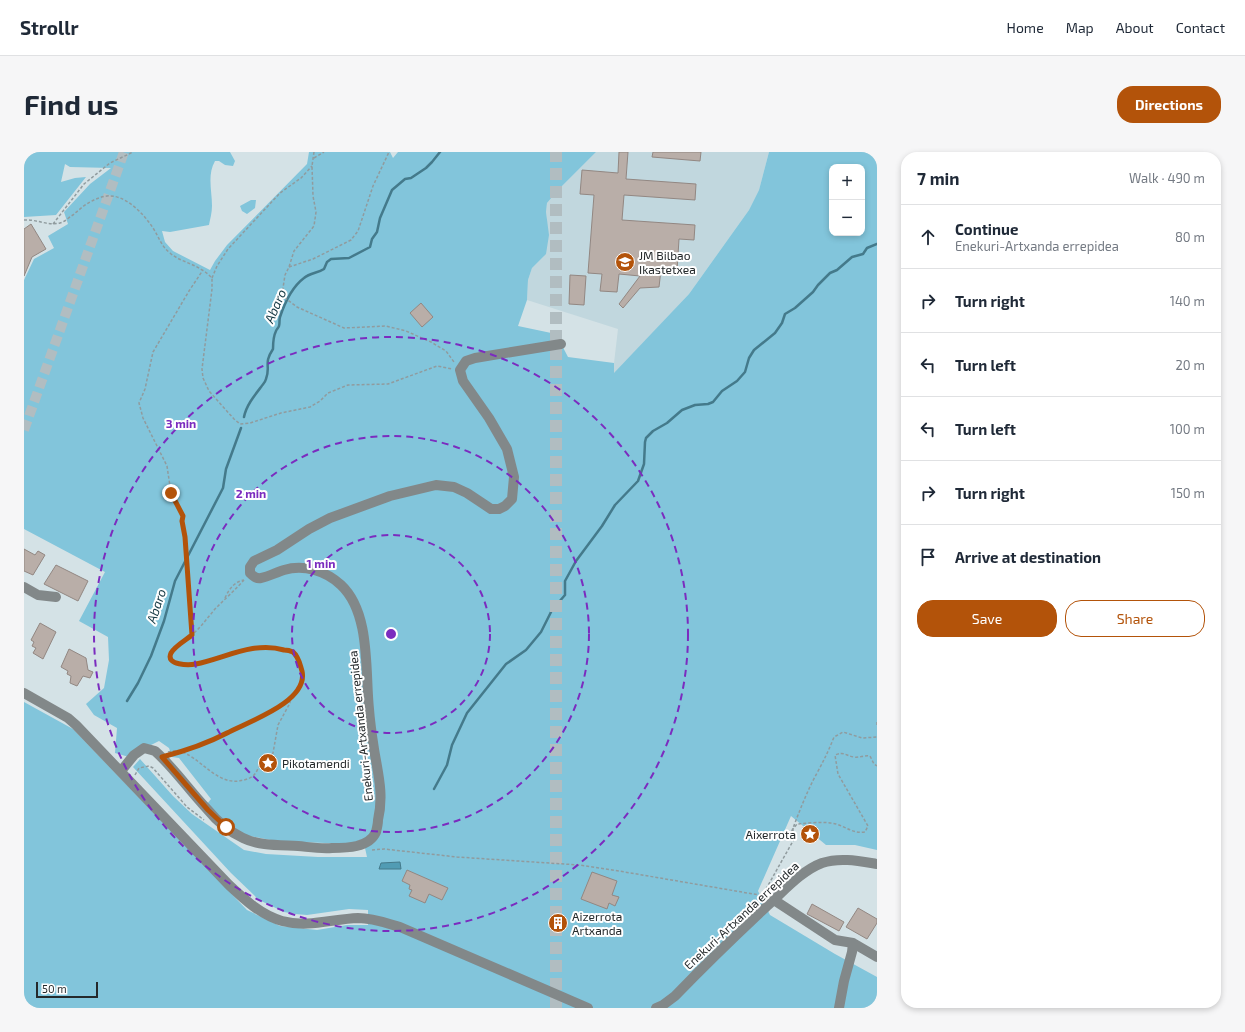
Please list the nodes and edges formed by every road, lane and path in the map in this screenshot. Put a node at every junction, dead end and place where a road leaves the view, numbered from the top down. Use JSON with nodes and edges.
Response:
{"nodes":[{"id":1,"x":26,"y":152,"type":"edge"},
{"id":2,"x":133,"y":152,"type":"edge"},
{"id":3,"x":314,"y":152,"type":"edge"},
{"id":4,"x":324,"y":152,"type":"edge"},
{"id":5,"x":389,"y":152,"type":"edge"},
{"id":6,"x":24,"y":157,"type":"edge"},
{"id":7,"x":314,"y":158,"type":"junction"},
{"id":8,"x":312,"y":166,"type":"junction"},
{"id":9,"x":24,"y":220,"type":"edge"},
{"id":10,"x":53,"y":224,"type":"junction"},
{"id":11,"x":289,"y":267,"type":"junction"},
{"id":12,"x":203,"y":270,"type":"junction"},
{"id":13,"x":212,"y":278,"type":"junction"},
{"id":14,"x":561,"y":344,"type":"dead end"},
{"id":15,"x":460,"y":370,"type":"junction"},
{"id":16,"x":247,"y":576,"type":"junction"},
{"id":17,"x":24,"y":587,"type":"edge"},
{"id":18,"x":56,"y":597,"type":"dead end"},
{"id":19,"x":224,"y":600,"type":"junction"},
{"id":20,"x":192,"y":635,"type":"junction"},
{"id":21,"x":24,"y":693,"type":"edge"},
{"id":22,"x":290,"y":699,"type":"junction"},
{"id":23,"x":877,"y":722,"type":"edge"},
{"id":24,"x":877,"y":725,"type":"edge"},
{"id":25,"x":877,"y":736,"type":"edge"},
{"id":26,"x":184,"y":752,"type":"junction"},
{"id":27,"x":877,"y":766,"type":"edge"},
{"id":28,"x":123,"y":768,"type":"junction"},
{"id":29,"x":135,"y":776,"type":"dead end"},
{"id":30,"x":206,"y":820,"type":"dead end"},
{"id":31,"x":793,"y":841,"type":"junction"},
{"id":32,"x":367,"y":851,"type":"dead end"},
{"id":33,"x":877,"y":864,"type":"edge"},
{"id":34,"x":771,"y":898,"type":"junction"},
{"id":35,"x":853,"y":943,"type":"junction"},
{"id":36,"x":877,"y":957,"type":"edge"},
{"id":37,"x":588,"y":1008,"type":"edge"},
{"id":38,"x":656,"y":1008,"type":"edge"},
{"id":39,"x":839,"y":1008,"type":"edge"}],
"edges":[{"from":1,"to":6,"type":"path"},
{"from":2,"to":10,"type":"path"},
{"from":3,"to":7,"type":"path"},
{"from":4,"to":7,"type":"path"},
{"from":5,"to":11,"type":"path"},
{"from":7,"to":8,"type":"path"},
{"from":8,"to":11,"type":"path"},
{"from":8,"to":13,"type":"path"},
{"from":9,"to":10,"type":"path"},
{"from":10,"to":12,"type":"path"},
{"from":11,"to":15,"type":"path"},
{"from":12,"to":13,"type":"path"},
{"from":12,"to":20,"type":"path"},
{"from":13,"to":15,"type":"path"},
{"from":14,"to":15,"type":"street"},
{"from":15,"to":16,"type":"street"},
{"from":16,"to":19,"type":"path"},
{"from":16,"to":19,"type":"path"},
{"from":16,"to":28,"type":"street","name":"Enekuri-Artxanda errepidea"},
{"from":17,"to":18,"type":"street"},
{"from":19,"to":20,"type":"path"},
{"from":20,"to":22,"type":"path"},
{"from":21,"to":28,"type":"street"},
{"from":22,"to":26,"type":"path"},
{"from":22,"to":26,"type":"path"},
{"from":23,"to":24,"type":"path"},
{"from":25,"to":31,"type":"path"},
{"from":26,"to":26,"type":"path"},
{"from":27,"to":31,"type":"path"},
{"from":28,"to":37,"type":"street"},
{"from":29,"to":30,"type":"path"},
{"from":31,"to":34,"type":"path"},
{"from":32,"to":34,"type":"path"},
{"from":33,"to":34,"type":"street","name":"Enekuri-Artxanda errepidea"},
{"from":34,"to":35,"type":"street"},
{"from":34,"to":38,"type":"street","name":"Enekuri-Artxanda errepidea"},
{"from":35,"to":36,"type":"street"},
{"from":35,"to":39,"type":"street"}]}
